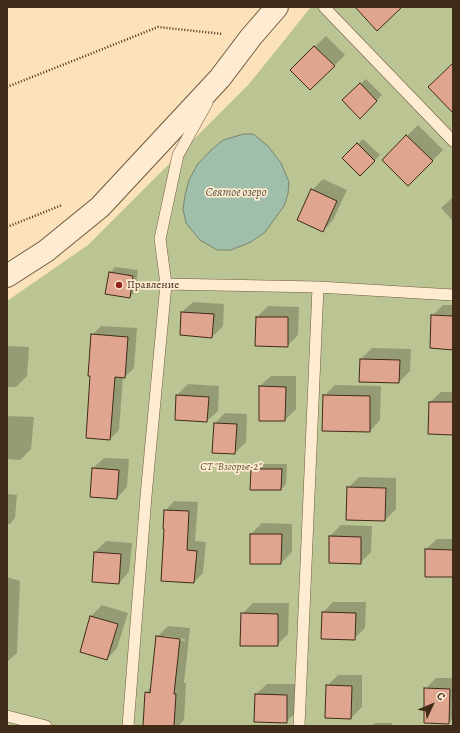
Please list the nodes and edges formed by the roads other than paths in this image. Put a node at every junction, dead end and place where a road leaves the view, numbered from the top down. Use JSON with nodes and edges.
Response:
{"nodes":[{"id":1,"x":277,"y":7,"type":"edge"},
{"id":2,"x":324,"y":7,"type":"edge"},
{"id":3,"x":220,"y":78,"type":"junction"},
{"id":4,"x":453,"y":141,"type":"edge"},
{"id":5,"x":7,"y":276,"type":"edge"},
{"id":6,"x":166,"y":284,"type":"junction"},
{"id":7,"x":318,"y":287,"type":"junction"},
{"id":8,"x":453,"y":295,"type":"edge"},
{"id":9,"x":7,"y":716,"type":"edge"},
{"id":10,"x":46,"y":726,"type":"edge"},
{"id":11,"x":128,"y":726,"type":"edge"},
{"id":12,"x":299,"y":726,"type":"edge"}],
"edges":[{"from":1,"to":3,"type":"street"},
{"from":2,"to":4,"type":"lane"},
{"from":3,"to":5,"type":"street"},
{"from":3,"to":6,"type":"lane"},
{"from":6,"to":7,"type":"lane"},
{"from":6,"to":11,"type":"lane"},
{"from":7,"to":8,"type":"lane"},
{"from":7,"to":12,"type":"lane"},
{"from":9,"to":10,"type":"lane"}]}
